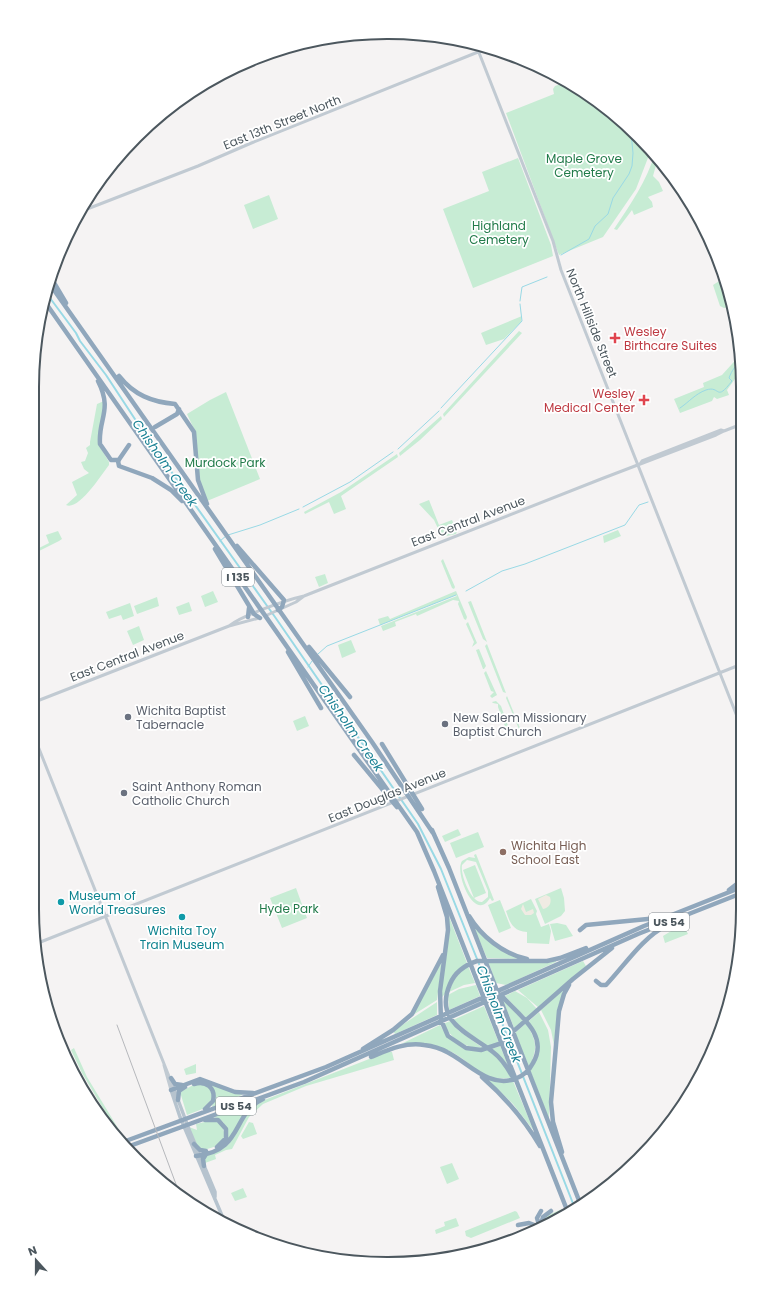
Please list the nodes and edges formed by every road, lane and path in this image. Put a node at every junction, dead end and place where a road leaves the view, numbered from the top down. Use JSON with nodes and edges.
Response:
{"nodes":[{"id":1,"x":479,"y":52,"type":"joint"},
{"id":2,"x":89,"y":208,"type":"edge"},
{"id":3,"x":55,"y":284,"type":"edge"},
{"id":4,"x":53,"y":289,"type":"edge"},
{"id":5,"x":49,"y":308,"type":"edge"},
{"id":6,"x":84,"y":332,"type":"junction"},
{"id":7,"x":96,"y":349,"type":"junction"},
{"id":8,"x":88,"y":362,"type":"junction"},
{"id":9,"x":179,"y":408,"type":"junction"},
{"id":10,"x":736,"y":426,"type":"edge"},
{"id":11,"x":155,"y":427,"type":"dead end"},
{"id":12,"x":722,"y":431,"type":"junction"},
{"id":13,"x":129,"y":445,"type":"dead end"},
{"id":14,"x":120,"y":460,"type":"junction"},
{"id":15,"x":639,"y":464,"type":"junction"},
{"id":16,"x":195,"y":516,"type":"junction"},
{"id":17,"x":215,"y":519,"type":"junction"},
{"id":18,"x":220,"y":526,"type":"junction"},
{"id":19,"x":203,"y":527,"type":"junction"},
{"id":20,"x":304,"y":596,"type":"junction"},
{"id":21,"x":243,"y":597,"type":"junction"},
{"id":22,"x":284,"y":602,"type":"junction"},
{"id":23,"x":278,"y":608,"type":"junction"},
{"id":24,"x":254,"y":614,"type":"junction"},
{"id":25,"x":248,"y":617,"type":"junction"},
{"id":26,"x":260,"y":618,"type":"junction"},
{"id":27,"x":229,"y":626,"type":"junction"},
{"id":28,"x":273,"y":626,"type":"junction"},
{"id":29,"x":291,"y":626,"type":"junction"},
{"id":30,"x":736,"y":666,"type":"edge"},
{"id":31,"x":720,"y":673,"type":"junction"},
{"id":32,"x":350,"y":697,"type":"dead end"},
{"id":33,"x":39,"y":700,"type":"edge"},
{"id":34,"x":321,"y":708,"type":"dead end"},
{"id":35,"x":736,"y":714,"type":"edge"},
{"id":36,"x":382,"y":744,"type":"dead end"},
{"id":37,"x":39,"y":749,"type":"edge"},
{"id":38,"x":354,"y":755,"type":"dead end"},
{"id":39,"x":417,"y":832,"type":"junction"},
{"id":40,"x":433,"y":833,"type":"junction"},
{"id":41,"x":434,"y":871,"type":"junction"},
{"id":42,"x":736,"y":884,"type":"edge"},
{"id":43,"x":736,"y":889,"type":"edge"},
{"id":44,"x":458,"y":893,"type":"junction"},
{"id":45,"x":736,"y":895,"type":"edge"},
{"id":46,"x":711,"y":899,"type":"junction"},
{"id":47,"x":675,"y":913,"type":"junction"},
{"id":48,"x":105,"y":916,"type":"junction"},
{"id":49,"x":684,"y":916,"type":"junction"},
{"id":50,"x":580,"y":930,"type":"dead end"},
{"id":51,"x":638,"y":934,"type":"junction"},
{"id":52,"x":41,"y":942,"type":"edge"},
{"id":53,"x":447,"y":942,"type":"junction"},
{"id":54,"x":595,"y":949,"type":"junction"},
{"id":55,"x":581,"y":955,"type":"junction"},
{"id":56,"x":537,"y":961,"type":"junction"},
{"id":57,"x":486,"y":965,"type":"junction"},
{"id":58,"x":578,"y":975,"type":"junction"},
{"id":59,"x":596,"y":981,"type":"dead end"},
{"id":60,"x":606,"y":984,"type":"junction"},
{"id":61,"x":604,"y":992,"type":"dead end"},
{"id":62,"x":397,"y":1042,"type":"junction"},
{"id":63,"x":383,"y":1045,"type":"junction"},
{"id":64,"x":164,"y":1064,"type":"junction"},
{"id":65,"x":468,"y":1066,"type":"junction"},
{"id":66,"x":171,"y":1078,"type":"junction"},
{"id":67,"x":189,"y":1083,"type":"junction"},
{"id":68,"x":184,"y":1087,"type":"junction"},
{"id":69,"x":268,"y":1089,"type":"junction"},
{"id":70,"x":173,"y":1090,"type":"junction"},
{"id":71,"x":279,"y":1092,"type":"junction"},
{"id":72,"x":178,"y":1100,"type":"junction"},
{"id":73,"x":526,"y":1106,"type":"junction"},
{"id":74,"x":192,"y":1117,"type":"junction"},
{"id":75,"x":194,"y":1122,"type":"junction"},
{"id":76,"x":127,"y":1140,"type":"edge"},
{"id":77,"x":194,"y":1144,"type":"junction"},
{"id":78,"x":132,"y":1145,"type":"edge"},
{"id":79,"x":207,"y":1152,"type":"junction"},
{"id":80,"x":198,"y":1155,"type":"junction"},
{"id":81,"x":204,"y":1166,"type":"junction"},
{"id":82,"x":567,"y":1170,"type":"junction"},
{"id":83,"x":558,"y":1186,"type":"junction"},
{"id":84,"x":215,"y":1198,"type":"junction"},
{"id":85,"x":579,"y":1200,"type":"edge"},
{"id":86,"x":566,"y":1207,"type":"edge"},
{"id":87,"x":551,"y":1211,"type":"dead end"},
{"id":88,"x":541,"y":1212,"type":"dead end"},
{"id":89,"x":222,"y":1215,"type":"edge"},
{"id":90,"x":531,"y":1215,"type":"dead end"},
{"id":91,"x":537,"y":1217,"type":"junction"},
{"id":92,"x":541,"y":1221,"type":"edge"},
{"id":93,"x":539,"y":1222,"type":"edge"},
{"id":94,"x":518,"y":1224,"type":"dead end"},
{"id":95,"x":535,"y":1224,"type":"edge"}],
"edges":[{"from":1,"to":2,"type":"main road","name":"East 13th Street North"},
{"from":1,"to":15,"type":"main road","name":"North Hillside Street"},
{"from":3,"to":6,"type":"highway"},
{"from":4,"to":6,"type":"highway","number":"I 135"},
{"from":5,"to":8,"type":"highway","number":"I 135"},
{"from":6,"to":7,"type":"highway","number":"I 135"},
{"from":7,"to":9,"type":"highway"},
{"from":7,"to":17,"type":"highway","number":"I 135"},
{"from":8,"to":14,"type":"highway"},
{"from":8,"to":16,"type":"highway","number":"I 135"},
{"from":9,"to":11,"type":"highway"},
{"from":9,"to":17,"type":"highway"},
{"from":10,"to":12,"type":"main road","name":"East Central Avenue"},
{"from":12,"to":15,"type":"main road","name":"East Central Avenue"},
{"from":12,"to":15,"type":"main road","name":"East Central Avenue"},
{"from":13,"to":14,"type":"highway"},
{"from":14,"to":16,"type":"highway"},
{"from":15,"to":20,"type":"main road","name":"East Central Avenue"},
{"from":15,"to":31,"type":"main road","name":"North Hillside Street"},
{"from":16,"to":19,"type":"highway","number":"I 135"},
{"from":17,"to":18,"type":"highway","number":"I 135"},
{"from":18,"to":22,"type":"highway"},
{"from":18,"to":29,"type":"highway","number":"I 135"},
{"from":19,"to":21,"type":"highway"},
{"from":19,"to":28,"type":"highway","number":"I 135"},
{"from":20,"to":22,"type":"main road","name":"East Central Avenue"},
{"from":20,"to":23,"type":"main road","name":"East Central Avenue"},
{"from":21,"to":24,"type":"highway"},
{"from":21,"to":25,"type":"highway"},
{"from":22,"to":23,"type":"highway"},
{"from":23,"to":24,"type":"main road","name":"East Central Avenue"},
{"from":23,"to":26,"type":"main road","name":"East Central Avenue"},
{"from":24,"to":25,"type":"main road","name":"East Central Avenue"},
{"from":24,"to":26,"type":"highway"},
{"from":25,"to":27,"type":"main road","name":"East Central Avenue"},
{"from":26,"to":27,"type":"main road","name":"East Central Avenue"},
{"from":27,"to":33,"type":"main road","name":"East Central Avenue"},
{"from":28,"to":34,"type":"highway"},
{"from":28,"to":39,"type":"highway","number":"I 135"},
{"from":29,"to":32,"type":"highway"},
{"from":29,"to":40,"type":"highway","number":"I 135"},
{"from":30,"to":31,"type":"main road","name":"East Douglas Avenue"},
{"from":31,"to":35,"type":"main road","name":"North Hillside Street"},
{"from":31,"to":48,"type":"main road","name":"East Douglas Avenue"},
{"from":36,"to":40,"type":"highway"},
{"from":37,"to":48,"type":"main road"},
{"from":38,"to":39,"type":"highway"},
{"from":39,"to":41,"type":"highway","number":"I 135"},
{"from":40,"to":44,"type":"highway","number":"I 135"},
{"from":41,"to":53,"type":"highway"},
{"from":41,"to":73,"type":"highway","number":"I 135"},
{"from":42,"to":46,"type":"highway"},
{"from":43,"to":46,"type":"highway","number":"US 54"},
{"from":44,"to":56,"type":"highway"},
{"from":44,"to":57,"type":"highway"},
{"from":45,"to":49,"type":"highway","number":"US 54"},
{"from":46,"to":47,"type":"highway","number":"US 54"},
{"from":47,"to":50,"type":"highway"},
{"from":47,"to":54,"type":"highway","number":"US 54"},
{"from":48,"to":52,"type":"main road","name":"East Douglas Avenue"},
{"from":48,"to":64,"type":"main road"},
{"from":49,"to":51,"type":"highway","number":"US 54"},
{"from":49,"to":60,"type":"highway"},
{"from":51,"to":54,"type":"highway","number":"US 54"},
{"from":51,"to":58,"type":"highway"},
{"from":53,"to":58,"type":"highway"},
{"from":53,"to":63,"type":"highway"},
{"from":54,"to":55,"type":"highway"},
{"from":54,"to":55,"type":"highway","number":"US 54"},
{"from":55,"to":56,"type":"highway"},
{"from":55,"to":62,"type":"highway","number":"US 54"},
{"from":56,"to":73,"type":"highway"},
{"from":57,"to":65,"type":"highway"},
{"from":57,"to":82,"type":"highway"},
{"from":58,"to":82,"type":"highway"},
{"from":59,"to":60,"type":"highway"},
{"from":60,"to":61,"type":"highway"},
{"from":62,"to":63,"type":"highway"},
{"from":62,"to":63,"type":"highway","number":"US 54"},
{"from":62,"to":65,"type":"highway"},
{"from":63,"to":69,"type":"highway","number":"US 54"},
{"from":63,"to":71,"type":"highway","number":"US 54"},
{"from":64,"to":66,"type":"main road"},
{"from":64,"to":70,"type":"main road"},
{"from":65,"to":83,"type":"highway"},
{"from":66,"to":67,"type":"highway"},
{"from":66,"to":70,"type":"main road"},
{"from":67,"to":69,"type":"highway"},
{"from":67,"to":70,"type":"highway"},
{"from":68,"to":70,"type":"highway"},
{"from":68,"to":72,"type":"highway"},
{"from":68,"to":74,"type":"highway"},
{"from":69,"to":74,"type":"highway","number":"US 54"},
{"from":70,"to":72,"type":"main road"},
{"from":70,"to":80,"type":"main road"},
{"from":71,"to":75,"type":"highway","number":"US 54"},
{"from":71,"to":79,"type":"highway"},
{"from":72,"to":77,"type":"main road"},
{"from":73,"to":83,"type":"highway","number":"I 135"},
{"from":74,"to":76,"type":"highway","number":"US 54"},
{"from":75,"to":78,"type":"highway","number":"US 54"},
{"from":75,"to":79,"type":"highway"},
{"from":77,"to":79,"type":"highway"},
{"from":77,"to":80,"type":"main road"},
{"from":79,"to":80,"type":"highway"},
{"from":79,"to":81,"type":"highway"},
{"from":80,"to":81,"type":"main road"},
{"from":80,"to":84,"type":"main road"},
{"from":81,"to":84,"type":"main road"},
{"from":82,"to":85,"type":"highway"},
{"from":83,"to":86,"type":"highway","number":"I 135"},
{"from":84,"to":89,"type":"main road"},
{"from":87,"to":92,"type":"highway"},
{"from":88,"to":91,"type":"highway"},
{"from":90,"to":91,"type":"highway"},
{"from":91,"to":93,"type":"highway"},
{"from":94,"to":95,"type":"highway"}]}
